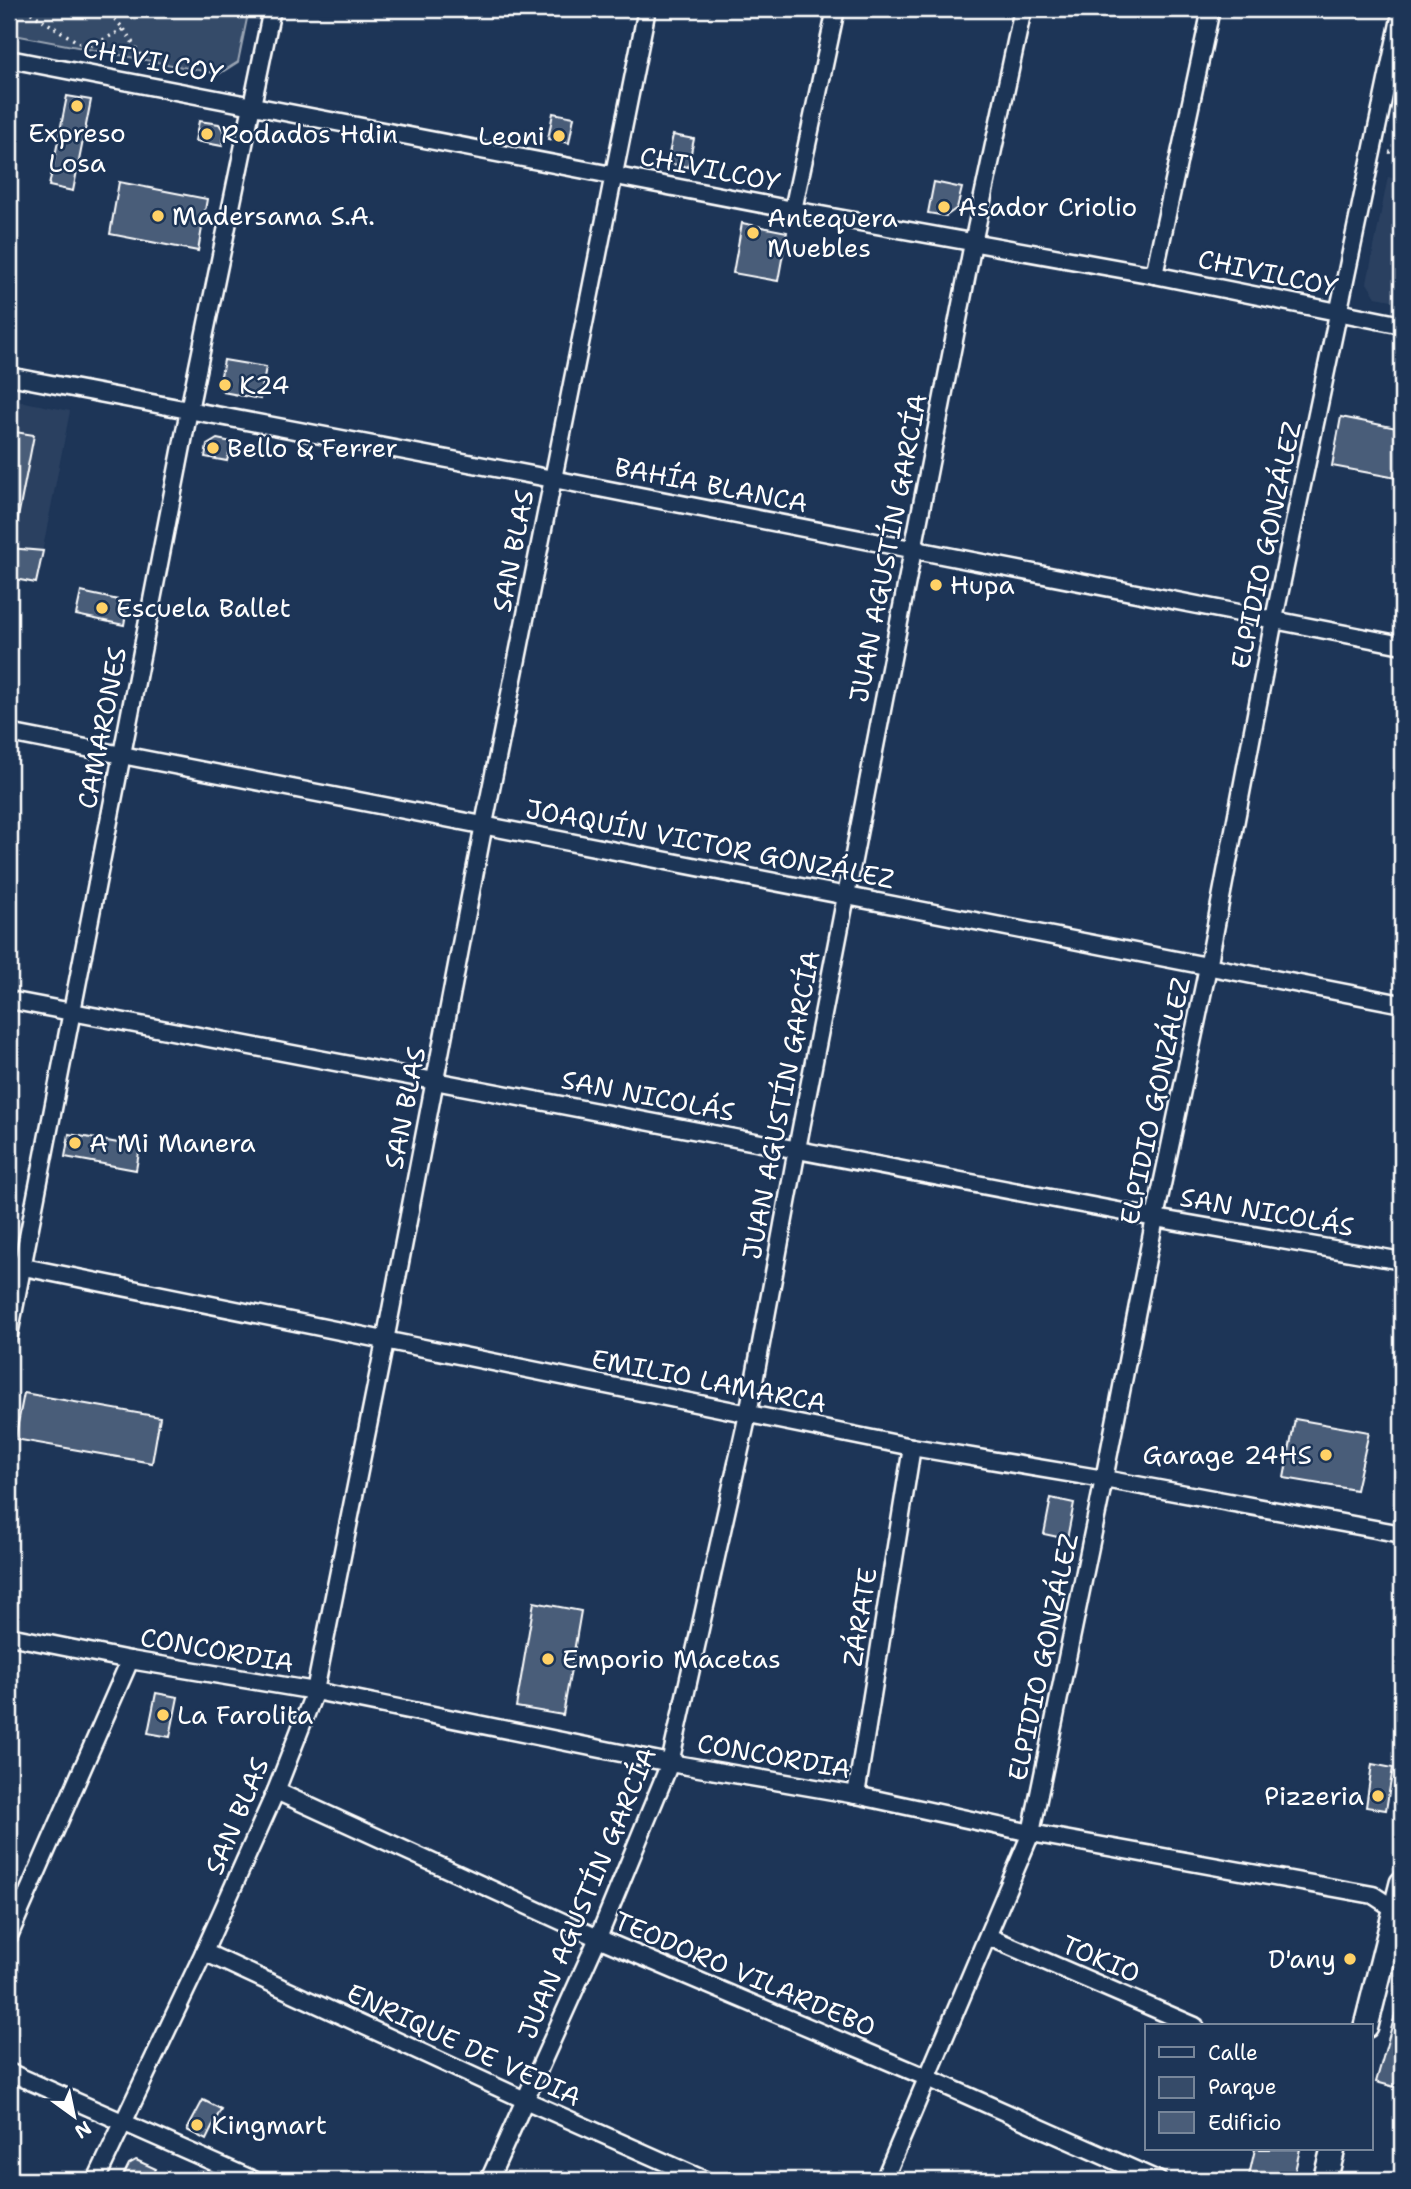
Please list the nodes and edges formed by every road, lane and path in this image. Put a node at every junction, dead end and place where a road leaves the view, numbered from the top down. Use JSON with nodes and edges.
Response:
{"nodes":[{"id":1,"x":25,"y":9,"type":"edge"},
{"id":2,"x":105,"y":9,"type":"edge"},
{"id":3,"x":121,"y":9,"type":"edge"},
{"id":4,"x":272,"y":9,"type":"edge"},
{"id":5,"x":647,"y":9,"type":"edge"},
{"id":6,"x":836,"y":9,"type":"edge"},
{"id":7,"x":1023,"y":9,"type":"edge"},
{"id":8,"x":1211,"y":9,"type":"edge"},
{"id":9,"x":1402,"y":9,"type":"edge"},
{"id":10,"x":111,"y":16,"type":"junction"},
{"id":11,"x":124,"y":29,"type":"junction"},
{"id":12,"x":9,"y":59,"type":"edge"},
{"id":13,"x":175,"y":90,"type":"junction"},
{"id":14,"x":253,"y":104,"type":"junction"},
{"id":15,"x":613,"y":175,"type":"junction"},
{"id":16,"x":793,"y":210,"type":"junction"},
{"id":17,"x":973,"y":243,"type":"junction"},
{"id":18,"x":1154,"y":275,"type":"junction"},
{"id":19,"x":1339,"y":313,"type":"junction"},
{"id":20,"x":1402,"y":325,"type":"edge"},
{"id":21,"x":9,"y":376,"type":"edge"},
{"id":22,"x":189,"y":410,"type":"junction"},
{"id":23,"x":553,"y":479,"type":"junction"},
{"id":24,"x":913,"y":550,"type":"junction"},
{"id":25,"x":1275,"y":619,"type":"junction"},
{"id":26,"x":1402,"y":645,"type":"edge"},
{"id":27,"x":9,"y":733,"type":"edge"},
{"id":28,"x":122,"y":755,"type":"junction"},
{"id":29,"x":484,"y":824,"type":"junction"},
{"id":30,"x":845,"y":896,"type":"junction"},
{"id":31,"x":1208,"y":967,"type":"junction"},
{"id":32,"x":9,"y":1000,"type":"edge"},
{"id":33,"x":1402,"y":1004,"type":"edge"},
{"id":34,"x":70,"y":1012,"type":"junction"},
{"id":35,"x":435,"y":1081,"type":"junction"},
{"id":36,"x":797,"y":1149,"type":"junction"},
{"id":37,"x":1155,"y":1218,"type":"junction"},
{"id":38,"x":1402,"y":1261,"type":"edge"},
{"id":39,"x":15,"y":1265,"type":"edge"},
{"id":40,"x":9,"y":1335,"type":"edge"},
{"id":41,"x":385,"y":1341,"type":"junction"},
{"id":42,"x":748,"y":1413,"type":"junction"},
{"id":43,"x":912,"y":1447,"type":"junction"},
{"id":44,"x":1104,"y":1479,"type":"junction"},
{"id":45,"x":1402,"y":1534,"type":"edge"},
{"id":46,"x":9,"y":1636,"type":"edge"},
{"id":47,"x":130,"y":1660,"type":"junction"},
{"id":48,"x":315,"y":1691,"type":"junction"},
{"id":49,"x":670,"y":1763,"type":"junction"},
{"id":50,"x":276,"y":1791,"type":"junction"},
{"id":51,"x":856,"y":1795,"type":"junction"},
{"id":52,"x":1031,"y":1833,"type":"junction"},
{"id":53,"x":1402,"y":1883,"type":"edge"},
{"id":54,"x":1399,"y":1912,"type":"edge"},
{"id":55,"x":9,"y":1936,"type":"edge"},
{"id":56,"x":989,"y":1937,"type":"junction"},
{"id":57,"x":598,"y":1938,"type":"junction"},
{"id":58,"x":204,"y":1952,"type":"junction"},
{"id":59,"x":1190,"y":2024,"type":"edge"},
{"id":60,"x":1367,"y":2024,"type":"edge"},
{"id":61,"x":9,"y":2072,"type":"edge"},
{"id":62,"x":928,"y":2078,"type":"junction"},
{"id":63,"x":525,"y":2100,"type":"junction"},
{"id":64,"x":122,"y":2123,"type":"junction"},
{"id":65,"x":1333,"y":2150,"type":"edge"},
{"id":66,"x":96,"y":2180,"type":"edge"},
{"id":67,"x":254,"y":2180,"type":"edge"},
{"id":68,"x":489,"y":2180,"type":"edge"},
{"id":69,"x":705,"y":2180,"type":"edge"},
{"id":70,"x":884,"y":2180,"type":"edge"},
{"id":71,"x":1158,"y":2180,"type":"edge"},
{"id":72,"x":1325,"y":2180,"type":"edge"}],
"edges":[{"from":1,"to":11,"type":"path"},
{"from":2,"to":10,"type":"path"},
{"from":3,"to":10,"type":"path"},
{"from":4,"to":14,"type":"street","name":"CAMARONES"},
{"from":5,"to":15,"type":"street","name":"SAN BLAS"},
{"from":6,"to":16,"type":"street"},
{"from":7,"to":17,"type":"street","name":"JUAN AGUSTÍN GARCÍA"},
{"from":8,"to":18,"type":"street"},
{"from":9,"to":19,"type":"street","name":"ELPIDIO GONZÁLEZ"},
{"from":10,"to":11,"type":"path"},
{"from":11,"to":13,"type":"path"},
{"from":12,"to":13,"type":"street","name":"CHIVILCOY"},
{"from":13,"to":14,"type":"street","name":"CHIVILCOY"},
{"from":14,"to":15,"type":"street","name":"CHIVILCOY"},
{"from":14,"to":22,"type":"street","name":"CAMARONES"},
{"from":15,"to":16,"type":"street","name":"CHIVILCOY"},
{"from":15,"to":23,"type":"street","name":"SAN BLAS"},
{"from":16,"to":17,"type":"street","name":"CHIVILCOY"},
{"from":17,"to":18,"type":"street","name":"CHIVILCOY"},
{"from":17,"to":24,"type":"street","name":"JUAN AGUSTÍN GARCÍA"},
{"from":18,"to":19,"type":"street","name":"CHIVILCOY"},
{"from":19,"to":20,"type":"street","name":"CHIVILCOY"},
{"from":19,"to":25,"type":"street","name":"ELPIDIO GONZÁLEZ"},
{"from":21,"to":22,"type":"street","name":"BAHÍA BLANCA"},
{"from":22,"to":23,"type":"street","name":"BAHÍA BLANCA"},
{"from":22,"to":28,"type":"street","name":"CAMARONES"},
{"from":23,"to":24,"type":"street","name":"BAHÍA BLANCA"},
{"from":23,"to":29,"type":"street","name":"SAN BLAS"},
{"from":24,"to":25,"type":"street","name":"BAHÍA BLANCA"},
{"from":24,"to":30,"type":"street","name":"JUAN AGUSTÍN GARCÍA"},
{"from":25,"to":26,"type":"street","name":"BAHÍA BLANCA"},
{"from":25,"to":31,"type":"street","name":"ELPIDIO GONZÁLEZ"},
{"from":27,"to":28,"type":"street","name":"JOAQUÍN VICTOR GONZÁLEZ"},
{"from":28,"to":29,"type":"street","name":"JOAQUÍN VICTOR GONZÁLEZ"},
{"from":28,"to":34,"type":"street","name":"CAMARONES"},
{"from":29,"to":30,"type":"street","name":"JOAQUÍN VICTOR GONZÁLEZ"},
{"from":29,"to":35,"type":"street","name":"SAN BLAS"},
{"from":30,"to":31,"type":"street","name":"JOAQUÍN VICTOR GONZÁLEZ"},
{"from":30,"to":36,"type":"street","name":"JUAN AGUSTÍN GARCÍA"},
{"from":31,"to":33,"type":"street","name":"JOAQUÍN VICTOR GONZÁLEZ"},
{"from":31,"to":37,"type":"street","name":"ELPIDIO GONZÁLEZ"},
{"from":32,"to":34,"type":"street","name":"SAN NICOLÁS"},
{"from":34,"to":35,"type":"street","name":"SAN NICOLÁS"},
{"from":34,"to":39,"type":"street","name":"CAMARONES"},
{"from":35,"to":36,"type":"street","name":"SAN NICOLÁS"},
{"from":35,"to":41,"type":"street","name":"SAN BLAS"},
{"from":36,"to":37,"type":"street","name":"SAN NICOLÁS"},
{"from":36,"to":42,"type":"street","name":"JUAN AGUSTÍN GARCÍA"},
{"from":37,"to":38,"type":"street","name":"SAN NICOLÁS"},
{"from":37,"to":44,"type":"street","name":"ELPIDIO GONZÁLEZ"},
{"from":39,"to":40,"type":"street","name":"CAMARONES"},
{"from":39,"to":41,"type":"street","name":"EMILIO LAMARCA"},
{"from":41,"to":42,"type":"street","name":"EMILIO LAMARCA"},
{"from":41,"to":48,"type":"street","name":"SAN BLAS"},
{"from":42,"to":43,"type":"street","name":"EMILIO LAMARCA"},
{"from":42,"to":49,"type":"street","name":"JUAN AGUSTÍN GARCÍA"},
{"from":43,"to":44,"type":"street","name":"EMILIO LAMARCA"},
{"from":43,"to":51,"type":"street","name":"ZÁRATE"},
{"from":44,"to":45,"type":"street","name":"EMILIO LAMARCA"},
{"from":44,"to":52,"type":"street","name":"ELPIDIO GONZÁLEZ"},
{"from":46,"to":47,"type":"street","name":"CONCORDIA"},
{"from":47,"to":48,"type":"street","name":"CONCORDIA"},
{"from":47,"to":55,"type":"street"},
{"from":48,"to":49,"type":"street","name":"CONCORDIA"},
{"from":48,"to":50,"type":"street","name":"SAN BLAS"},
{"from":49,"to":51,"type":"street","name":"CONCORDIA"},
{"from":49,"to":57,"type":"street","name":"JUAN AGUSTÍN GARCÍA"},
{"from":50,"to":57,"type":"street","name":"TEODORO VILARDEBO"},
{"from":50,"to":58,"type":"street","name":"SAN BLAS"},
{"from":51,"to":52,"type":"street","name":"CONCORDIA"},
{"from":52,"to":54,"type":"street","name":"CONCORDIA"},
{"from":52,"to":56,"type":"street","name":"ELPIDIO GONZÁLEZ"},
{"from":53,"to":54,"type":"street"},
{"from":54,"to":60,"type":"street"},
{"from":56,"to":59,"type":"street","name":"TOKIO"},
{"from":56,"to":62,"type":"street","name":"ELPIDIO GONZÁLEZ"},
{"from":57,"to":62,"type":"street","name":"TEODORO VILARDEBO"},
{"from":57,"to":63,"type":"street","name":"JUAN AGUSTÍN GARCÍA"},
{"from":58,"to":63,"type":"street","name":"ENRIQUE DE VEDIA"},
{"from":58,"to":64,"type":"street","name":"SAN BLAS"},
{"from":61,"to":64,"type":"street"},
{"from":62,"to":70,"type":"street","name":"ELPIDIO GONZÁLEZ"},
{"from":62,"to":71,"type":"street","name":"TEODORO VILARDEBO"},
{"from":63,"to":68,"type":"street","name":"JUAN AGUSTÍN GARCÍA"},
{"from":63,"to":69,"type":"street","name":"ENRIQUE DE VEDIA"},
{"from":64,"to":66,"type":"street","name":"SAN BLAS"},
{"from":64,"to":67,"type":"street"},
{"from":65,"to":72,"type":"street"}]}
